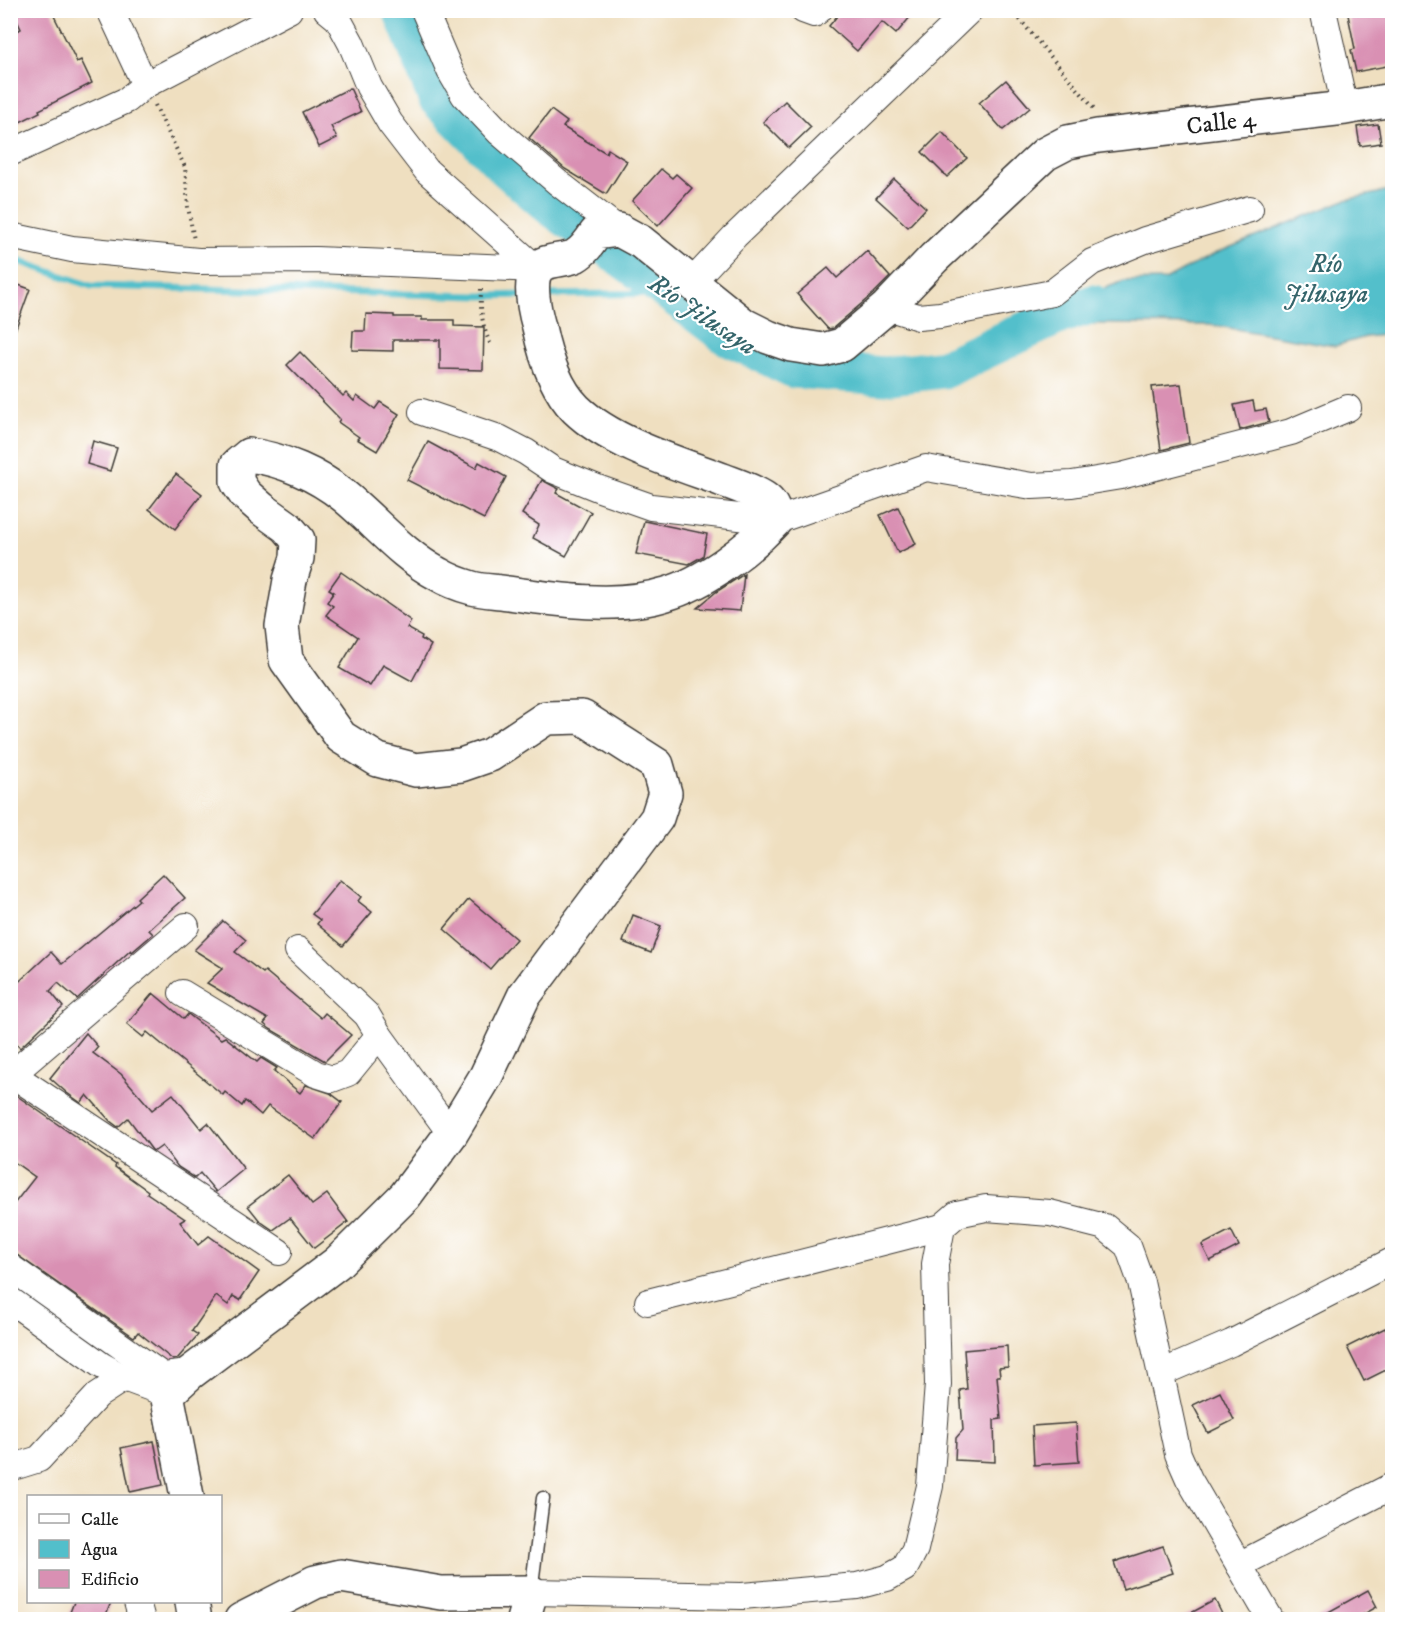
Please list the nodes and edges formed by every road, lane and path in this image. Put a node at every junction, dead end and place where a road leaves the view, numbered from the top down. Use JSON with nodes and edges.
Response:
{"nodes":[{"id":1,"x":110,"y":10,"type":"edge"},
{"id":2,"x":289,"y":10,"type":"edge"},
{"id":3,"x":327,"y":10,"type":"edge"},
{"id":4,"x":424,"y":10,"type":"edge"},
{"id":5,"x":970,"y":10,"type":"edge"},
{"id":6,"x":1012,"y":10,"type":"edge"},
{"id":7,"x":1323,"y":10,"type":"edge"},
{"id":8,"x":145,"y":85,"type":"junction"},
{"id":9,"x":1392,"y":100,"type":"edge"},
{"id":10,"x":1345,"y":108,"type":"junction"},
{"id":11,"x":1107,"y":135,"type":"junction"},
{"id":12,"x":10,"y":153,"type":"edge"},
{"id":13,"x":1250,"y":209,"type":"dead end"},
{"id":14,"x":10,"y":236,"type":"edge"},
{"id":15,"x":600,"y":238,"type":"junction"},
{"id":16,"x":198,"y":261,"type":"junction"},
{"id":17,"x":691,"y":283,"type":"junction"},
{"id":18,"x":535,"y":287,"type":"junction"},
{"id":19,"x":481,"y":290,"type":"dead end"},
{"id":20,"x":887,"y":308,"type":"junction"},
{"id":21,"x":492,"y":346,"type":"dead end"},
{"id":22,"x":1348,"y":408,"type":"dead end"},
{"id":23,"x":422,"y":412,"type":"dead end"},
{"id":24,"x":775,"y":521,"type":"junction"},
{"id":25,"x":186,"y":926,"type":"dead end"},
{"id":26,"x":298,"y":950,"type":"dead end"},
{"id":27,"x":182,"y":993,"type":"dead end"},
{"id":28,"x":379,"y":1035,"type":"junction"},
{"id":29,"x":12,"y":1075,"type":"edge"},
{"id":30,"x":451,"y":1134,"type":"junction"},
{"id":31,"x":942,"y":1227,"type":"junction"},
{"id":32,"x":279,"y":1252,"type":"dead end"},
{"id":33,"x":1392,"y":1261,"type":"edge"},
{"id":34,"x":10,"y":1268,"type":"edge"},
{"id":35,"x":10,"y":1300,"type":"edge"},
{"id":36,"x":648,"y":1302,"type":"dead end"},
{"id":37,"x":1161,"y":1373,"type":"junction"},
{"id":38,"x":124,"y":1378,"type":"junction"},
{"id":39,"x":178,"y":1383,"type":"junction"},
{"id":40,"x":10,"y":1468,"type":"edge"},
{"id":41,"x":1392,"y":1486,"type":"edge"},
{"id":42,"x":187,"y":1495,"type":"edge"},
{"id":43,"x":543,"y":1498,"type":"dead end"},
{"id":44,"x":1239,"y":1564,"type":"junction"},
{"id":45,"x":137,"y":1603,"type":"edge"},
{"id":46,"x":192,"y":1603,"type":"edge"},
{"id":47,"x":527,"y":1606,"type":"edge"},
{"id":48,"x":142,"y":1620,"type":"edge"},
{"id":49,"x":195,"y":1620,"type":"edge"},
{"id":50,"x":241,"y":1620,"type":"edge"},
{"id":51,"x":1271,"y":1620,"type":"edge"}],
"edges":[{"from":1,"to":8,"type":"street"},
{"from":2,"to":8,"type":"street"},
{"from":3,"to":18,"type":"street"},
{"from":4,"to":15,"type":"street"},
{"from":5,"to":17,"type":"street"},
{"from":6,"to":11,"type":"path"},
{"from":7,"to":10,"type":"street"},
{"from":8,"to":12,"type":"street"},
{"from":8,"to":16,"type":"path"},
{"from":9,"to":10,"type":"street","name":"Calle 4"},
{"from":10,"to":11,"type":"street","name":"Calle 4"},
{"from":11,"to":20,"type":"street","name":"Calle 4"},
{"from":13,"to":20,"type":"street"},
{"from":14,"to":16,"type":"street"},
{"from":15,"to":17,"type":"street","name":"Calle 4"},
{"from":15,"to":18,"type":"street"},
{"from":16,"to":18,"type":"street"},
{"from":17,"to":20,"type":"street","name":"Calle 4"},
{"from":18,"to":24,"type":"street"},
{"from":19,"to":21,"type":"path"},
{"from":22,"to":24,"type":"street"},
{"from":23,"to":24,"type":"street"},
{"from":24,"to":30,"type":"street"},
{"from":25,"to":29,"type":"street"},
{"from":26,"to":28,"type":"street"},
{"from":27,"to":28,"type":"street"},
{"from":28,"to":30,"type":"street"},
{"from":29,"to":32,"type":"street"},
{"from":30,"to":39,"type":"street"},
{"from":31,"to":36,"type":"street"},
{"from":31,"to":37,"type":"street"},
{"from":31,"to":47,"type":"street"},
{"from":33,"to":37,"type":"street"},
{"from":34,"to":39,"type":"street"},
{"from":35,"to":38,"type":"street"},
{"from":37,"to":44,"type":"street"},
{"from":38,"to":39,"type":"street"},
{"from":38,"to":40,"type":"street"},
{"from":39,"to":42,"type":"street"},
{"from":41,"to":44,"type":"street"},
{"from":43,"to":47,"type":"lane"},
{"from":44,"to":51,"type":"street"},
{"from":45,"to":48,"type":"street"},
{"from":46,"to":49,"type":"street"},
{"from":47,"to":50,"type":"street"}]}
